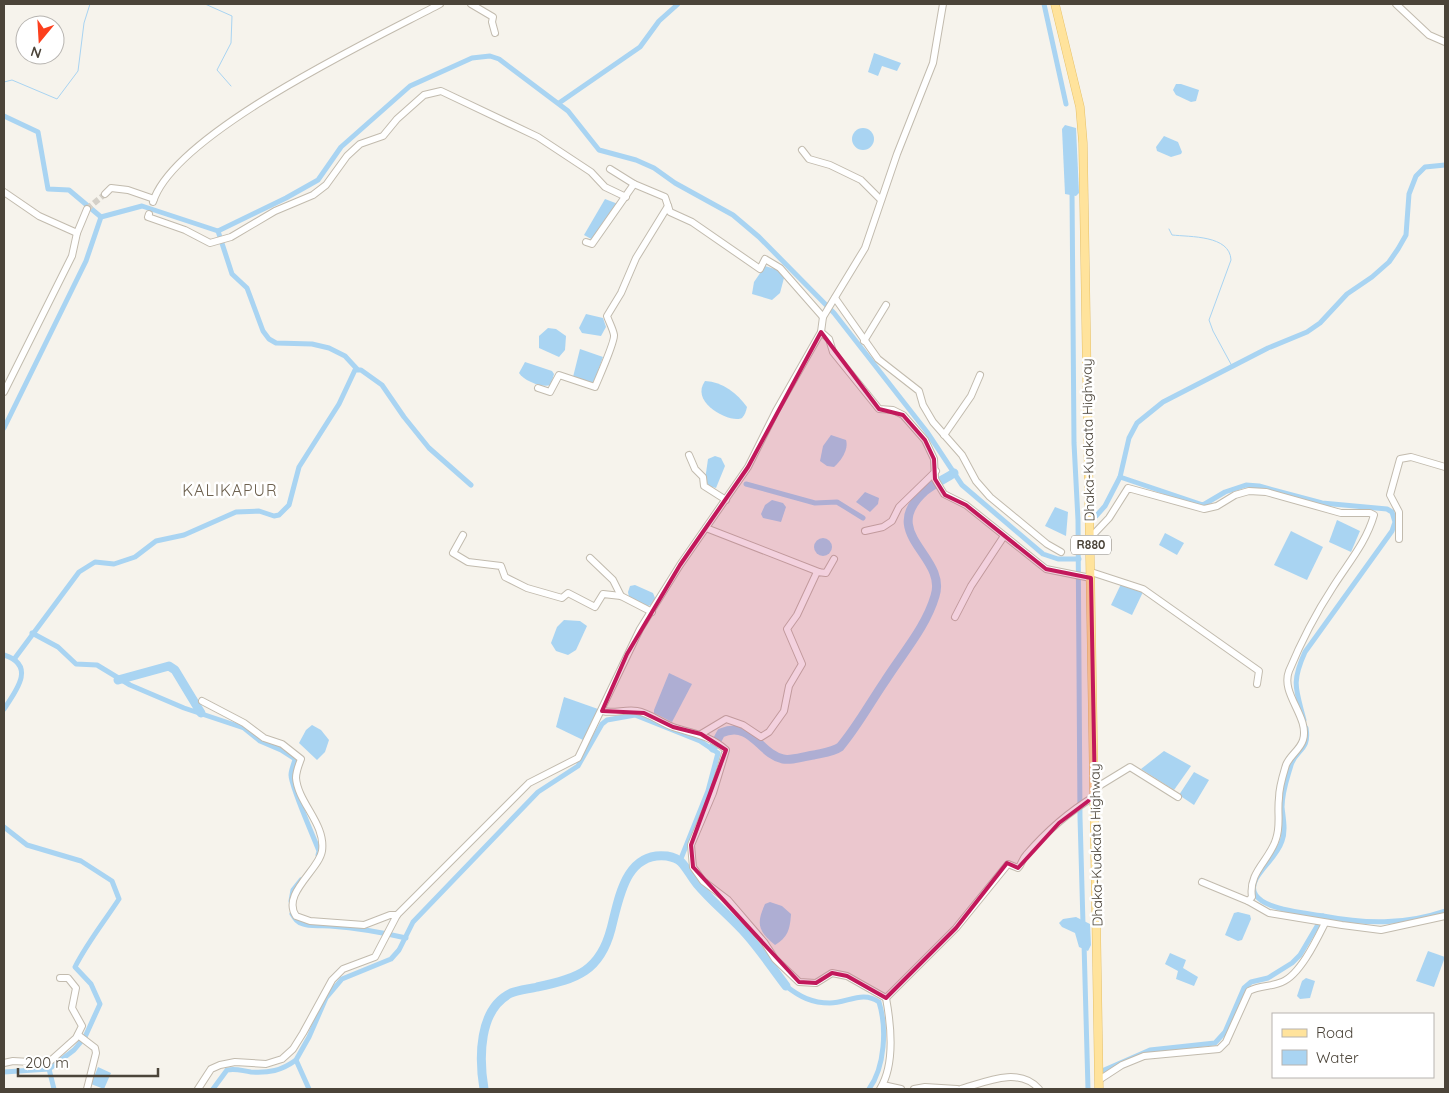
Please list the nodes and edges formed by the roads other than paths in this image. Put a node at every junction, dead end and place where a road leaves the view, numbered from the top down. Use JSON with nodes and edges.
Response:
{"nodes":[{"id":1,"x":440,"y":4,"type":"edge"},
{"id":2,"x":471,"y":4,"type":"edge"},
{"id":3,"x":943,"y":4,"type":"edge"},
{"id":4,"x":1055,"y":4,"type":"edge"},
{"id":5,"x":1396,"y":4,"type":"edge"},
{"id":6,"x":494,"y":33,"type":"dead end"},
{"id":7,"x":1445,"y":42,"type":"edge"},
{"id":8,"x":802,"y":150,"type":"dead end"},
{"id":9,"x":610,"y":169,"type":"dead end"},
{"id":10,"x":634,"y":184,"type":"junction"},
{"id":11,"x":4,"y":192,"type":"edge"},
{"id":12,"x":105,"y":194,"type":"tunnel mouth"},
{"id":13,"x":626,"y":197,"type":"junction"},
{"id":14,"x":881,"y":200,"type":"junction"},
{"id":15,"x":668,"y":206,"type":"junction"},
{"id":16,"x":87,"y":209,"type":"tunnel mouth"},
{"id":17,"x":149,"y":214,"type":"dead end"},
{"id":18,"x":76,"y":233,"type":"junction"},
{"id":19,"x":586,"y":242,"type":"dead end"},
{"id":20,"x":835,"y":298,"type":"junction"},
{"id":21,"x":886,"y":305,"type":"dead end"},
{"id":22,"x":823,"y":317,"type":"junction"},
{"id":23,"x":821,"y":332,"type":"junction"},
{"id":24,"x":864,"y":341,"type":"junction"},
{"id":25,"x":980,"y":376,"type":"dead end"},
{"id":26,"x":538,"y":388,"type":"dead end"},
{"id":27,"x":4,"y":392,"type":"edge"},
{"id":28,"x":944,"y":434,"type":"junction"},
{"id":29,"x":689,"y":455,"type":"dead end"},
{"id":30,"x":1445,"y":467,"type":"edge"},
{"id":31,"x":936,"y":471,"type":"junction"},
{"id":32,"x":726,"y":500,"type":"junction"},
{"id":33,"x":706,"y":528,"type":"junction"},
{"id":34,"x":865,"y":531,"type":"dead end"},
{"id":35,"x":463,"y":535,"type":"dead end"},
{"id":36,"x":1004,"y":536,"type":"junction"},
{"id":37,"x":1090,"y":538,"type":"junction"},
{"id":38,"x":1399,"y":539,"type":"dead end"},
{"id":39,"x":1061,"y":552,"type":"dead end"},
{"id":40,"x":590,"y":558,"type":"dead end"},
{"id":41,"x":834,"y":559,"type":"dead end"},
{"id":42,"x":819,"y":572,"type":"junction"},
{"id":43,"x":1091,"y":575,"type":"junction"},
{"id":44,"x":622,"y":596,"type":"junction"},
{"id":45,"x":652,"y":612,"type":"junction"},
{"id":46,"x":955,"y":617,"type":"dead end"},
{"id":47,"x":1257,"y":684,"type":"dead end"},
{"id":48,"x":202,"y":702,"type":"dead end"},
{"id":49,"x":602,"y":712,"type":"junction"},
{"id":50,"x":701,"y":734,"type":"junction"},
{"id":51,"x":1094,"y":792,"type":"junction"},
{"id":52,"x":1178,"y":797,"type":"dead end"},
{"id":53,"x":1202,"y":882,"type":"dead end"},
{"id":54,"x":1248,"y":901,"type":"junction"},
{"id":55,"x":398,"y":915,"type":"junction"},
{"id":56,"x":1445,"y":916,"type":"edge"},
{"id":57,"x":1324,"y":923,"type":"junction"},
{"id":58,"x":60,"y":978,"type":"dead end"},
{"id":59,"x":886,"y":998,"type":"junction"},
{"id":60,"x":78,"y":1035,"type":"junction"},
{"id":61,"x":4,"y":1063,"type":"edge"},
{"id":62,"x":1099,"y":1080,"type":"junction"},
{"id":63,"x":882,"y":1087,"type":"edge"},
{"id":64,"x":87,"y":1089,"type":"edge"},
{"id":65,"x":198,"y":1089,"type":"edge"},
{"id":66,"x":901,"y":1089,"type":"edge"},
{"id":67,"x":914,"y":1089,"type":"edge"},
{"id":68,"x":957,"y":1089,"type":"edge"},
{"id":69,"x":961,"y":1089,"type":"edge"},
{"id":70,"x":1039,"y":1089,"type":"edge"},
{"id":71,"x":1099,"y":1089,"type":"edge"}],
"edges":[{"from":1,"to":12,"type":"street"},
{"from":2,"to":6,"type":"street"},
{"from":3,"to":14,"type":"street"},
{"from":4,"to":37,"type":"main road","name":"Dhaka-Kuakata Highway","number":"R880"},
{"from":5,"to":7,"type":"street"},
{"from":8,"to":14,"type":"street"},
{"from":9,"to":10,"type":"street"},
{"from":10,"to":13,"type":"street"},
{"from":10,"to":15,"type":"street"},
{"from":11,"to":18,"type":"street"},
{"from":13,"to":17,"type":"street"},
{"from":13,"to":19,"type":"street"},
{"from":14,"to":20,"type":"street"},
{"from":15,"to":22,"type":"street"},
{"from":15,"to":26,"type":"street"},
{"from":16,"to":18,"type":"street"},
{"from":18,"to":27,"type":"street"},
{"from":20,"to":22,"type":"street"},
{"from":20,"to":24,"type":"street"},
{"from":21,"to":24,"type":"street"},
{"from":22,"to":23,"type":"street"},
{"from":23,"to":31,"type":"street"},
{"from":23,"to":32,"type":"street"},
{"from":24,"to":28,"type":"street"},
{"from":25,"to":28,"type":"street"},
{"from":28,"to":39,"type":"street"},
{"from":29,"to":32,"type":"street"},
{"from":30,"to":38,"type":"street"},
{"from":31,"to":34,"type":"street"},
{"from":31,"to":36,"type":"street"},
{"from":32,"to":33,"type":"street"},
{"from":33,"to":42,"type":"street"},
{"from":33,"to":45,"type":"street"},
{"from":35,"to":44,"type":"street"},
{"from":36,"to":43,"type":"street"},
{"from":36,"to":46,"type":"street"},
{"from":37,"to":43,"type":"main road","name":"Dhaka-Kuakata Highway","number":"R880"},
{"from":37,"to":54,"type":"street"},
{"from":40,"to":44,"type":"street"},
{"from":41,"to":42,"type":"street"},
{"from":42,"to":50,"type":"street"},
{"from":43,"to":47,"type":"street"},
{"from":43,"to":51,"type":"main road","name":"Dhaka-Kuakata Highway","number":"R880"},
{"from":44,"to":45,"type":"street"},
{"from":45,"to":49,"type":"street"},
{"from":48,"to":55,"type":"street"},
{"from":49,"to":50,"type":"street"},
{"from":49,"to":55,"type":"street"},
{"from":50,"to":59,"type":"street"},
{"from":51,"to":52,"type":"street"},
{"from":51,"to":59,"type":"street"},
{"from":51,"to":62,"type":"main road","name":"Dhaka-Kuakata Highway","number":"R880"},
{"from":53,"to":54,"type":"street"},
{"from":54,"to":57,"type":"street"},
{"from":55,"to":65,"type":"street"},
{"from":56,"to":57,"type":"street"},
{"from":57,"to":62,"type":"street"},
{"from":58,"to":60,"type":"street"},
{"from":59,"to":63,"type":"street"},
{"from":60,"to":61,"type":"street"},
{"from":60,"to":64,"type":"street"},
{"from":62,"to":71,"type":"main road","name":"Dhaka-Kuakata Highway","number":"R880"},
{"from":63,"to":66,"type":"street"},
{"from":67,"to":68,"type":"street"},
{"from":69,"to":70,"type":"street"}]}
